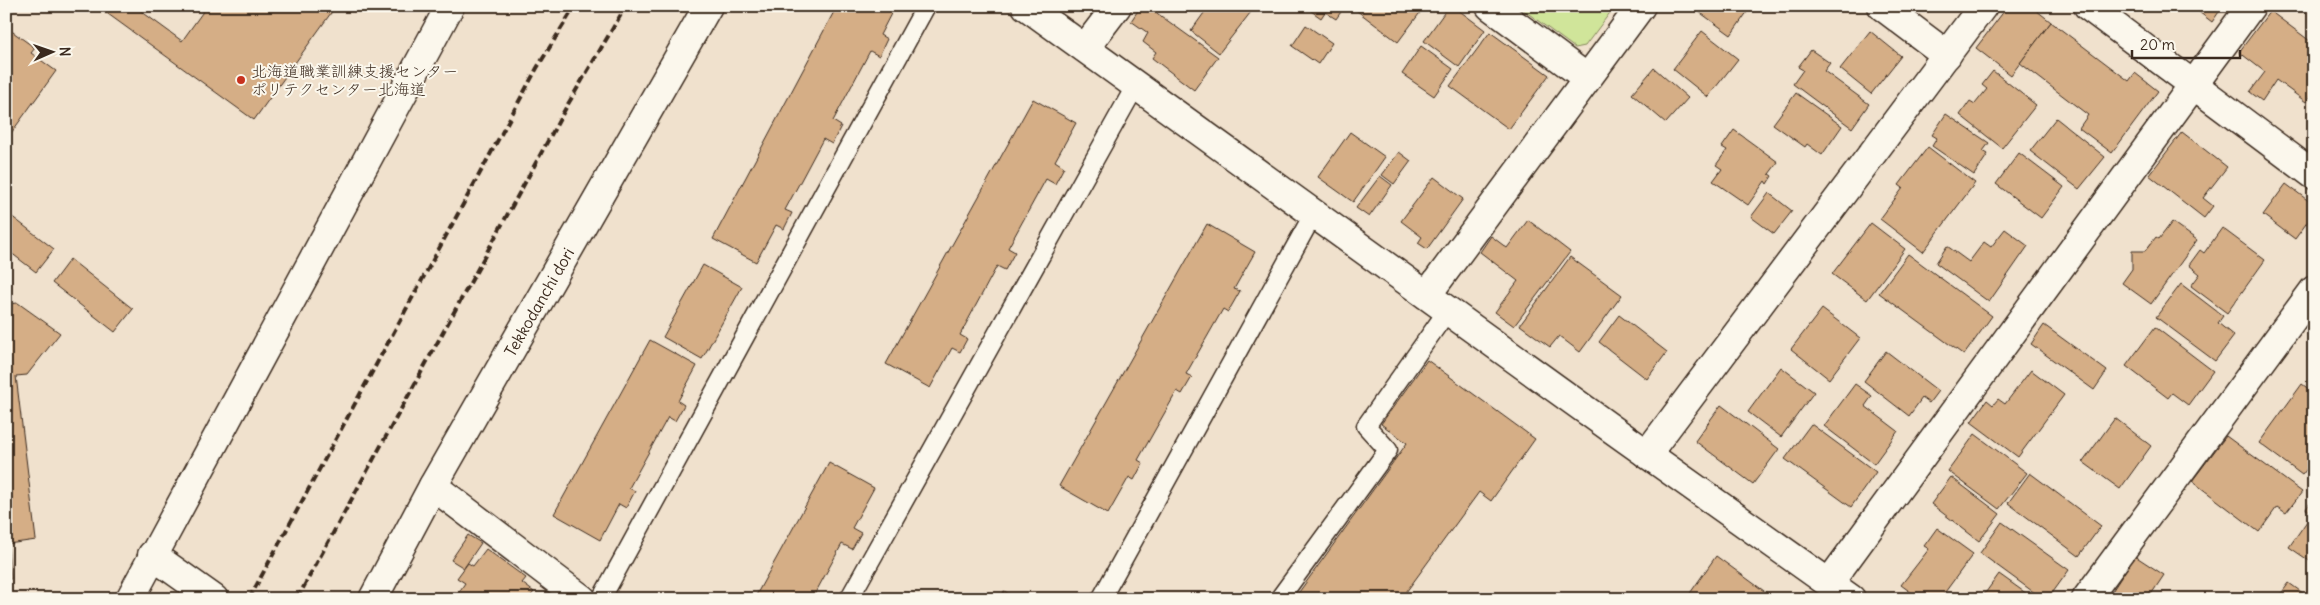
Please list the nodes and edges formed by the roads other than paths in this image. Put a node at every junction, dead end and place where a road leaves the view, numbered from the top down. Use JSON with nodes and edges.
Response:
{"nodes":[{"id":1,"x":450,"y":6,"type":"edge"},
{"id":2,"x":708,"y":6,"type":"edge"},
{"id":3,"x":926,"y":6,"type":"edge"},
{"id":4,"x":1026,"y":6,"type":"edge"},
{"id":5,"x":1116,"y":6,"type":"edge"},
{"id":6,"x":1490,"y":6,"type":"edge"},
{"id":7,"x":1641,"y":6,"type":"edge"},
{"id":8,"x":1882,"y":6,"type":"edge"},
{"id":9,"x":1983,"y":6,"type":"edge"},
{"id":10,"x":2088,"y":6,"type":"edge"},
{"id":11,"x":2251,"y":6,"type":"edge"},
{"id":12,"x":1085,"y":48,"type":"junction"},
{"id":13,"x":1947,"y":55,"type":"junction"},
{"id":14,"x":1587,"y":78,"type":"junction"},
{"id":15,"x":1136,"y":86,"type":"junction"},
{"id":16,"x":2194,"y":86,"type":"junction"},
{"id":17,"x":2314,"y":175,"type":"edge"},
{"id":18,"x":1314,"y":213,"type":"junction"},
{"id":19,"x":2314,"y":290,"type":"edge"},
{"id":20,"x":1437,"y":303,"type":"junction"},
{"id":21,"x":1647,"y":454,"type":"junction"},
{"id":22,"x":433,"y":486,"type":"junction"},
{"id":23,"x":152,"y":555,"type":"junction"},
{"id":24,"x":1829,"y":583,"type":"junction"},
{"id":25,"x":130,"y":599,"type":"edge"},
{"id":26,"x":214,"y":599,"type":"edge"},
{"id":27,"x":372,"y":599,"type":"edge"},
{"id":28,"x":582,"y":599,"type":"edge"},
{"id":29,"x":601,"y":599,"type":"edge"},
{"id":30,"x":849,"y":599,"type":"edge"},
{"id":31,"x":1101,"y":599,"type":"edge"},
{"id":32,"x":1280,"y":599,"type":"edge"},
{"id":33,"x":1851,"y":599,"type":"edge"},
{"id":34,"x":2086,"y":599,"type":"edge"}],
"edges":[{"from":1,"to":23,"type":"street"},
{"from":2,"to":22,"type":"street","name":"Tekkodanchi dori"},
{"from":3,"to":29,"type":"lane"},
{"from":4,"to":12,"type":"street"},
{"from":5,"to":12,"type":"street"},
{"from":6,"to":14,"type":"street"},
{"from":7,"to":14,"type":"street"},
{"from":8,"to":13,"type":"street"},
{"from":9,"to":13,"type":"street"},
{"from":10,"to":16,"type":"street"},
{"from":11,"to":16,"type":"street"},
{"from":12,"to":15,"type":"street"},
{"from":13,"to":21,"type":"street"},
{"from":14,"to":20,"type":"street"},
{"from":15,"to":18,"type":"street"},
{"from":15,"to":30,"type":"lane"},
{"from":16,"to":17,"type":"street"},
{"from":16,"to":24,"type":"street"},
{"from":18,"to":20,"type":"street"},
{"from":18,"to":31,"type":"lane"},
{"from":19,"to":34,"type":"street"},
{"from":20,"to":21,"type":"street"},
{"from":20,"to":32,"type":"lane"},
{"from":21,"to":24,"type":"street"},
{"from":22,"to":27,"type":"street","name":"Tekkodanchi dori"},
{"from":22,"to":28,"type":"street"},
{"from":23,"to":25,"type":"street"},
{"from":23,"to":26,"type":"street"},
{"from":24,"to":33,"type":"street"}]}
